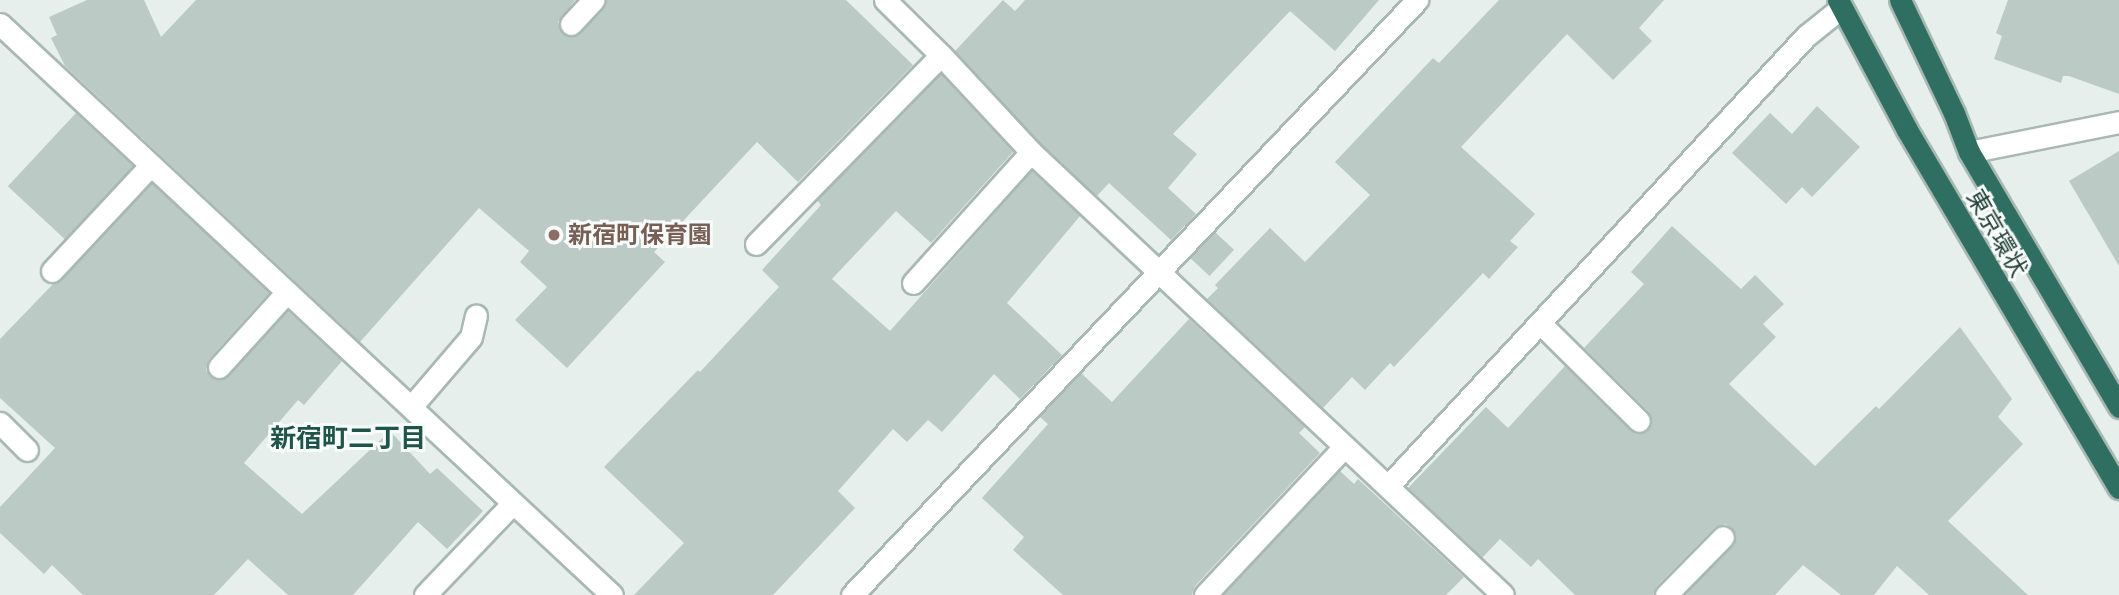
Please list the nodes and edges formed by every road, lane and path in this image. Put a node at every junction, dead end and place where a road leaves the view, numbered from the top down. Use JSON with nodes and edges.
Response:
{"nodes":[{"id":1,"x":593,"y":0,"type":"edge"},
{"id":2,"x":885,"y":0,"type":"edge"},
{"id":3,"x":1417,"y":0,"type":"edge"},
{"id":4,"x":1900,"y":0,"type":"edge"},
{"id":5,"x":1839,"y":4,"type":"edge"},
{"id":6,"x":0,"y":24,"type":"edge"},
{"id":7,"x":571,"y":24,"type":"dead end"},
{"id":8,"x":941,"y":55,"type":"junction"},
{"id":9,"x":2119,"y":122,"type":"edge"},
{"id":10,"x":1031,"y":152,"type":"junction"},
{"id":11,"x":1969,"y":152,"type":"junction"},
{"id":12,"x":151,"y":165,"type":"junction"},
{"id":13,"x":756,"y":244,"type":"dead end"},
{"id":14,"x":52,"y":271,"type":"dead end"},
{"id":15,"x":1160,"y":271,"type":"junction"},
{"id":16,"x":913,"y":283,"type":"dead end"},
{"id":17,"x":287,"y":292,"type":"junction"},
{"id":18,"x":476,"y":316,"type":"dead end"},
{"id":19,"x":1540,"y":323,"type":"junction"},
{"id":20,"x":219,"y":367,"type":"dead end"},
{"id":21,"x":2119,"y":407,"type":"edge"},
{"id":22,"x":411,"y":408,"type":"junction"},
{"id":23,"x":1639,"y":421,"type":"dead end"},
{"id":24,"x":0,"y":423,"type":"edge"},
{"id":25,"x":1345,"y":446,"type":"junction"},
{"id":26,"x":27,"y":450,"type":"dead end"},
{"id":27,"x":1388,"y":486,"type":"junction"},
{"id":28,"x":2119,"y":488,"type":"edge"},
{"id":29,"x":513,"y":503,"type":"junction"},
{"id":30,"x":1723,"y":537,"type":"dead end"},
{"id":31,"x":1492,"y":591,"type":"edge"},
{"id":32,"x":425,"y":595,"type":"edge"},
{"id":33,"x":612,"y":595,"type":"edge"},
{"id":34,"x":852,"y":595,"type":"edge"},
{"id":35,"x":1205,"y":595,"type":"edge"},
{"id":36,"x":1667,"y":595,"type":"edge"}],
"edges":[{"from":1,"to":7,"type":"street"},
{"from":2,"to":8,"type":"street"},
{"from":3,"to":15,"type":"street"},
{"from":4,"to":11,"type":"highway","name":"東京環状"},
{"from":5,"to":19,"type":"street"},
{"from":5,"to":28,"type":"highway","name":"東京環状"},
{"from":6,"to":12,"type":"street"},
{"from":8,"to":10,"type":"street"},
{"from":8,"to":13,"type":"street"},
{"from":9,"to":11,"type":"street"},
{"from":10,"to":15,"type":"street"},
{"from":10,"to":16,"type":"street"},
{"from":11,"to":21,"type":"highway","name":"東京環状"},
{"from":12,"to":14,"type":"street"},
{"from":12,"to":17,"type":"street"},
{"from":15,"to":25,"type":"street"},
{"from":15,"to":34,"type":"street"},
{"from":17,"to":20,"type":"street"},
{"from":17,"to":22,"type":"street"},
{"from":18,"to":22,"type":"street"},
{"from":19,"to":23,"type":"street"},
{"from":19,"to":27,"type":"street"},
{"from":22,"to":29,"type":"street"},
{"from":24,"to":26,"type":"street"},
{"from":25,"to":27,"type":"street"},
{"from":25,"to":35,"type":"street"},
{"from":27,"to":31,"type":"street"},
{"from":29,"to":32,"type":"street"},
{"from":29,"to":33,"type":"street"},
{"from":30,"to":36,"type":"street"}]}
